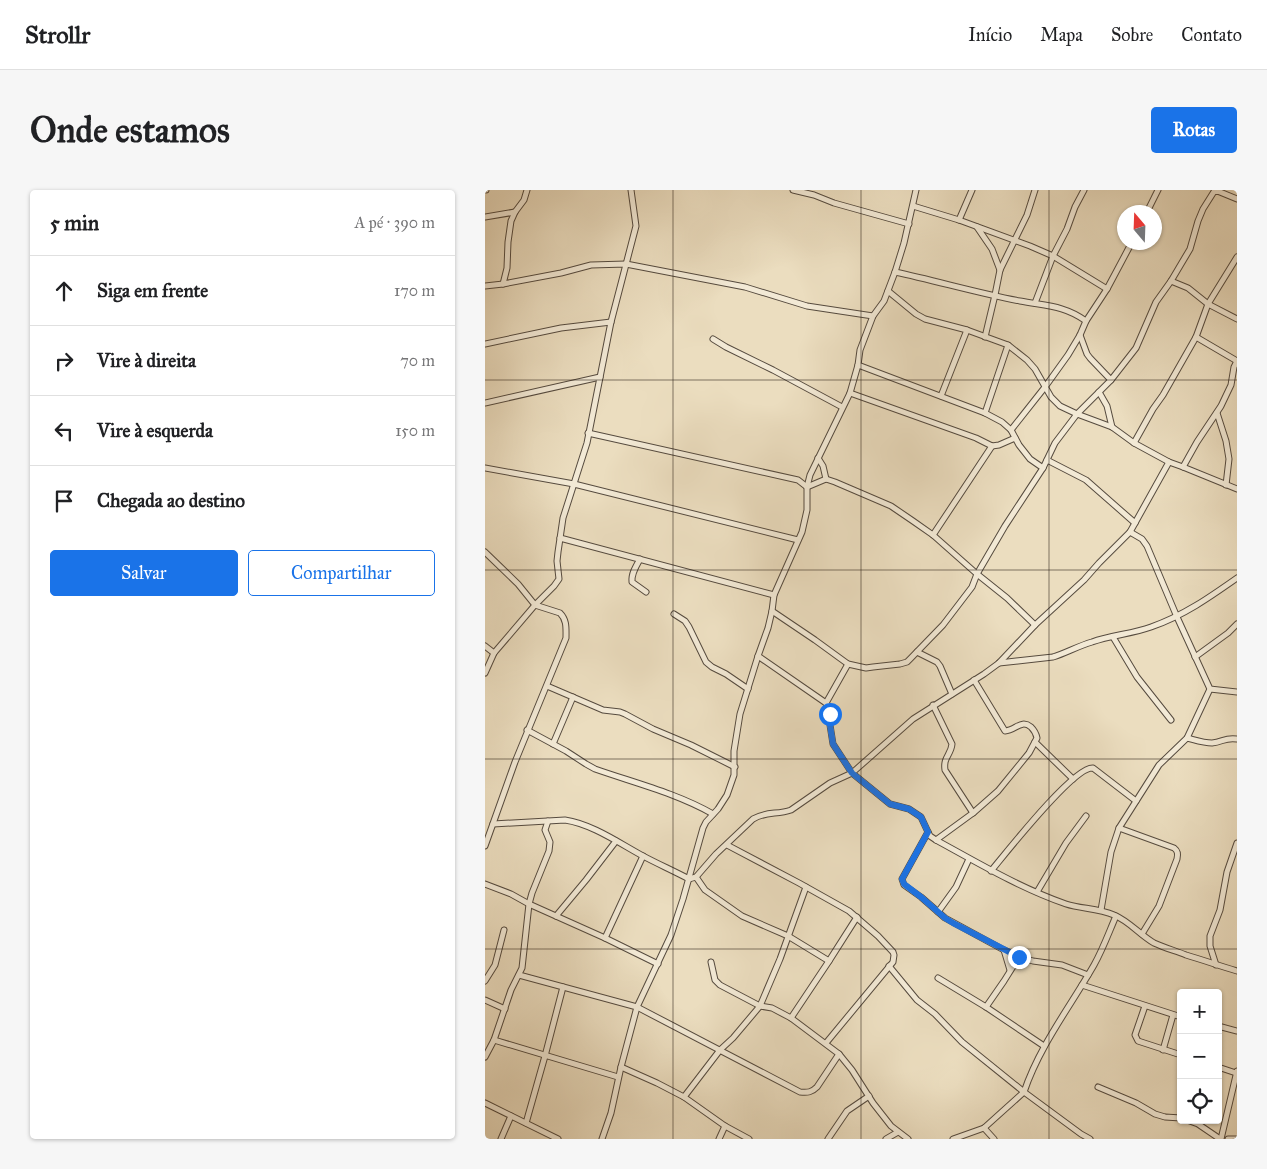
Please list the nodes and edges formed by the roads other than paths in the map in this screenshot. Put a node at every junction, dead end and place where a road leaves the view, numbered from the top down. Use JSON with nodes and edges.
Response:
{"nodes":[{"id":1,"x":527,"y":190,"type":"edge"},
{"id":2,"x":631,"y":190,"type":"edge"},
{"id":3,"x":793,"y":190,"type":"edge"},
{"id":4,"x":916,"y":190,"type":"edge"},
{"id":5,"x":972,"y":190,"type":"edge"},
{"id":6,"x":1035,"y":190,"type":"edge"},
{"id":7,"x":1084,"y":190,"type":"edge"},
{"id":8,"x":1158,"y":190,"type":"edge"},
{"id":9,"x":1219,"y":191,"type":"edge"},
{"id":10,"x":1237,"y":200,"type":"edge"},
{"id":11,"x":1150,"y":205,"type":"edge"},
{"id":12,"x":913,"y":206,"type":"junction"},
{"id":13,"x":515,"y":212,"type":"junction"},
{"id":14,"x":485,"y":217,"type":"edge"},
{"id":15,"x":959,"y":220,"type":"junction"},
{"id":16,"x":909,"y":224,"type":"junction"},
{"id":17,"x":977,"y":227,"type":"junction"},
{"id":18,"x":1015,"y":240,"type":"junction"},
{"id":19,"x":1128,"y":250,"type":"edge"},
{"id":20,"x":1053,"y":256,"type":"junction"},
{"id":21,"x":1237,"y":257,"type":"edge"},
{"id":22,"x":626,"y":264,"type":"junction"},
{"id":23,"x":1000,"y":270,"type":"junction"},
{"id":24,"x":895,"y":272,"type":"junction"},
{"id":25,"x":1171,"y":281,"type":"junction"},
{"id":26,"x":503,"y":284,"type":"junction"},
{"id":27,"x":485,"y":286,"type":"edge"},
{"id":28,"x":1107,"y":288,"type":"junction"},
{"id":29,"x":888,"y":291,"type":"junction"},
{"id":30,"x":995,"y":295,"type":"junction"},
{"id":31,"x":1035,"y":303,"type":"junction"},
{"id":32,"x":1208,"y":304,"type":"junction"},
{"id":33,"x":873,"y":316,"type":"junction"},
{"id":34,"x":1237,"y":319,"type":"edge"},
{"id":35,"x":1085,"y":321,"type":"junction"},
{"id":36,"x":611,"y":322,"type":"junction"},
{"id":37,"x":967,"y":330,"type":"junction"},
{"id":38,"x":1080,"y":336,"type":"junction"},
{"id":39,"x":985,"y":337,"type":"junction"},
{"id":40,"x":1196,"y":337,"type":"junction"},
{"id":41,"x":713,"y":338,"type":"dead end"},
{"id":42,"x":485,"y":344,"type":"edge"},
{"id":43,"x":1008,"y":345,"type":"junction"},
{"id":44,"x":1237,"y":361,"type":"edge"},
{"id":45,"x":858,"y":365,"type":"junction"},
{"id":46,"x":600,"y":377,"type":"junction"},
{"id":47,"x":1111,"y":380,"type":"junction"},
{"id":48,"x":1231,"y":385,"type":"junction"},
{"id":49,"x":1045,"y":387,"type":"junction"},
{"id":50,"x":1237,"y":387,"type":"edge"},
{"id":51,"x":1099,"y":392,"type":"junction"},
{"id":52,"x":850,"y":393,"type":"junction"},
{"id":53,"x":941,"y":396,"type":"junction"},
{"id":54,"x":485,"y":403,"type":"edge"},
{"id":55,"x":842,"y":407,"type":"junction"},
{"id":56,"x":985,"y":412,"type":"junction"},
{"id":57,"x":1217,"y":413,"type":"junction"},
{"id":58,"x":1077,"y":414,"type":"junction"},
{"id":59,"x":1112,"y":427,"type":"junction"},
{"id":60,"x":1011,"y":430,"type":"junction"},
{"id":61,"x":588,"y":433,"type":"junction"},
{"id":62,"x":1015,"y":438,"type":"junction"},
{"id":63,"x":1134,"y":443,"type":"junction"},
{"id":64,"x":992,"y":446,"type":"junction"},
{"id":65,"x":818,"y":458,"type":"junction"},
{"id":66,"x":1047,"y":460,"type":"junction"},
{"id":67,"x":1169,"y":462,"type":"junction"},
{"id":68,"x":1183,"y":467,"type":"junction"},
{"id":69,"x":485,"y":468,"type":"edge"},
{"id":70,"x":1043,"y":468,"type":"junction"},
{"id":71,"x":810,"y":475,"type":"junction"},
{"id":72,"x":826,"y":479,"type":"junction"},
{"id":73,"x":798,"y":480,"type":"junction"},
{"id":74,"x":574,"y":484,"type":"junction"},
{"id":75,"x":1226,"y":485,"type":"junction"},
{"id":76,"x":807,"y":487,"type":"junction"},
{"id":77,"x":1237,"y":489,"type":"edge"},
{"id":78,"x":1135,"y":523,"type":"junction"},
{"id":79,"x":1130,"y":532,"type":"junction"},
{"id":80,"x":933,"y":536,"type":"junction"},
{"id":81,"x":560,"y":538,"type":"junction"},
{"id":82,"x":798,"y":540,"type":"junction"},
{"id":83,"x":485,"y":552,"type":"edge"},
{"id":84,"x":640,"y":559,"type":"junction"},
{"id":85,"x":977,"y":574,"type":"junction"},
{"id":86,"x":1237,"y":578,"type":"edge"},
{"id":87,"x":647,"y":592,"type":"dead end"},
{"id":88,"x":774,"y":595,"type":"junction"},
{"id":89,"x":535,"y":605,"type":"junction"},
{"id":90,"x":772,"y":611,"type":"junction"},
{"id":91,"x":674,"y":614,"type":"dead end"},
{"id":92,"x":1177,"y":617,"type":"junction"},
{"id":93,"x":1237,"y":624,"type":"edge"},
{"id":94,"x":1035,"y":626,"type":"junction"},
{"id":95,"x":1113,"y":636,"type":"junction"},
{"id":96,"x":485,"y":646,"type":"edge"},
{"id":97,"x":917,"y":652,"type":"junction"},
{"id":98,"x":494,"y":654,"type":"junction"},
{"id":99,"x":758,"y":656,"type":"junction"},
{"id":100,"x":1195,"y":657,"type":"junction"},
{"id":101,"x":999,"y":663,"type":"junction"},
{"id":102,"x":848,"y":664,"type":"junction"},
{"id":103,"x":485,"y":673,"type":"edge"},
{"id":104,"x":974,"y":680,"type":"junction"},
{"id":105,"x":547,"y":686,"type":"junction"},
{"id":106,"x":748,"y":689,"type":"junction"},
{"id":107,"x":1210,"y":689,"type":"junction"},
{"id":108,"x":1236,"y":691,"type":"edge"},
{"id":109,"x":952,"y":694,"type":"junction"},
{"id":110,"x":573,"y":698,"type":"junction"},
{"id":111,"x":827,"y":703,"type":"junction"},
{"id":112,"x":933,"y":705,"type":"junction"},
{"id":113,"x":1171,"y":720,"type":"dead end"},
{"id":114,"x":527,"y":730,"type":"junction"},
{"id":115,"x":1187,"y":738,"type":"junction"},
{"id":116,"x":1237,"y":740,"type":"edge"},
{"id":117,"x":1035,"y":742,"type":"junction"},
{"id":118,"x":553,"y":744,"type":"junction"},
{"id":119,"x":735,"y":767,"type":"junction"},
{"id":120,"x":852,"y":773,"type":"junction"},
{"id":121,"x":1073,"y":779,"type":"junction"},
{"id":122,"x":1136,"y":801,"type":"junction"},
{"id":123,"x":973,"y":813,"type":"junction"},
{"id":124,"x":713,"y":814,"type":"junction"},
{"id":125,"x":1086,"y":816,"type":"dead end"},
{"id":126,"x":548,"y":820,"type":"junction"},
{"id":127,"x":493,"y":824,"type":"junction"},
{"id":128,"x":1119,"y":828,"type":"junction"},
{"id":129,"x":928,"y":832,"type":"junction"},
{"id":130,"x":936,"y":840,"type":"junction"},
{"id":131,"x":616,"y":841,"type":"junction"},
{"id":132,"x":1237,"y":843,"type":"edge"},
{"id":133,"x":727,"y":845,"type":"junction"},
{"id":134,"x":485,"y":846,"type":"edge"},
{"id":135,"x":643,"y":856,"type":"junction"},
{"id":136,"x":969,"y":859,"type":"junction"},
{"id":137,"x":991,"y":871,"type":"junction"},
{"id":138,"x":696,"y":877,"type":"junction"},
{"id":139,"x":689,"y":879,"type":"junction"},
{"id":140,"x":485,"y":884,"type":"edge"},
{"id":141,"x":807,"y":887,"type":"junction"},
{"id":142,"x":1037,"y":892,"type":"junction"},
{"id":143,"x":529,"y":904,"type":"junction"},
{"id":144,"x":1101,"y":910,"type":"junction"},
{"id":145,"x":938,"y":912,"type":"junction"},
{"id":146,"x":556,"y":916,"type":"junction"},
{"id":147,"x":857,"y":916,"type":"junction"},
{"id":148,"x":1116,"y":916,"type":"junction"},
{"id":149,"x":504,"y":930,"type":"dead end"},
{"id":150,"x":1142,"y":934,"type":"junction"},
{"id":151,"x":788,"y":936,"type":"junction"},
{"id":152,"x":605,"y":938,"type":"junction"},
{"id":153,"x":1004,"y":950,"type":"junction"},
{"id":154,"x":1019,"y":957,"type":"junction"},
{"id":155,"x":829,"y":961,"type":"junction"},
{"id":156,"x":711,"y":962,"type":"dead end"},
{"id":157,"x":658,"y":964,"type":"junction"},
{"id":158,"x":1216,"y":965,"type":"junction"},
{"id":159,"x":889,"y":966,"type":"junction"},
{"id":160,"x":1010,"y":970,"type":"junction"},
{"id":161,"x":1237,"y":971,"type":"edge"},
{"id":162,"x":519,"y":975,"type":"junction"},
{"id":163,"x":1088,"y":975,"type":"junction"},
{"id":164,"x":939,"y":978,"type":"dead end"},
{"id":165,"x":485,"y":981,"type":"edge"},
{"id":166,"x":1082,"y":985,"type":"junction"},
{"id":167,"x":563,"y":987,"type":"junction"},
{"id":168,"x":485,"y":1000,"type":"edge"},
{"id":169,"x":760,"y":1006,"type":"junction"},
{"id":170,"x":1145,"y":1006,"type":"junction"},
{"id":171,"x":637,"y":1007,"type":"junction"},
{"id":172,"x":986,"y":1007,"type":"junction"},
{"id":173,"x":505,"y":1009,"type":"junction"},
{"id":174,"x":1173,"y":1015,"type":"junction"},
{"id":175,"x":1177,"y":1016,"type":"edge"},
{"id":176,"x":791,"y":1018,"type":"junction"},
{"id":177,"x":1222,"y":1027,"type":"edge"},
{"id":178,"x":1237,"y":1031,"type":"edge"},
{"id":179,"x":494,"y":1040,"type":"junction"},
{"id":180,"x":826,"y":1043,"type":"junction"},
{"id":181,"x":1044,"y":1046,"type":"junction"},
{"id":182,"x":720,"y":1050,"type":"junction"},
{"id":183,"x":1163,"y":1050,"type":"junction"},
{"id":184,"x":839,"y":1054,"type":"junction"},
{"id":185,"x":1177,"y":1054,"type":"edge"},
{"id":186,"x":485,"y":1056,"type":"edge"},
{"id":187,"x":545,"y":1056,"type":"junction"},
{"id":188,"x":621,"y":1066,"type":"junction"},
{"id":189,"x":1222,"y":1068,"type":"edge"},
{"id":190,"x":1237,"y":1072,"type":"edge"},
{"id":191,"x":618,"y":1077,"type":"junction"},
{"id":192,"x":1098,"y":1087,"type":"dead end"},
{"id":193,"x":1024,"y":1092,"type":"junction"},
{"id":194,"x":869,"y":1096,"type":"junction"},
{"id":195,"x":684,"y":1097,"type":"junction"},
{"id":196,"x":485,"y":1102,"type":"edge"},
{"id":197,"x":511,"y":1116,"type":"junction"},
{"id":198,"x":1177,"y":1118,"type":"edge"},
{"id":199,"x":526,"y":1123,"type":"junction"},
{"id":200,"x":1199,"y":1124,"type":"edge"},
{"id":201,"x":725,"y":1126,"type":"junction"},
{"id":202,"x":984,"y":1128,"type":"junction"},
{"id":203,"x":898,"y":1132,"type":"junction"},
{"id":204,"x":501,"y":1139,"type":"edge"},
{"id":205,"x":558,"y":1139,"type":"edge"},
{"id":206,"x":602,"y":1139,"type":"edge"},
{"id":207,"x":719,"y":1139,"type":"edge"},
{"id":208,"x":749,"y":1139,"type":"edge"},
{"id":209,"x":827,"y":1139,"type":"edge"},
{"id":210,"x":886,"y":1139,"type":"edge"},
{"id":211,"x":909,"y":1139,"type":"edge"},
{"id":212,"x":953,"y":1139,"type":"edge"},
{"id":213,"x":994,"y":1139,"type":"edge"},
{"id":214,"x":1090,"y":1139,"type":"edge"},
{"id":215,"x":1221,"y":1139,"type":"edge"},
{"id":216,"x":1228,"y":1139,"type":"edge"},
{"id":217,"x":1237,"y":1139,"type":"edge"}],
"edges":[{"from":1,"to":13,"type":"street"},
{"from":2,"to":22,"type":"street"},
{"from":3,"to":16,"type":"street"},
{"from":4,"to":12,"type":"street"},
{"from":5,"to":15,"type":"street"},
{"from":6,"to":18,"type":"street"},
{"from":7,"to":20,"type":"street"},
{"from":8,"to":11,"type":"street"},
{"from":9,"to":10,"type":"street"},
{"from":9,"to":25,"type":"street"},
{"from":12,"to":15,"type":"street"},
{"from":12,"to":16,"type":"street"},
{"from":13,"to":14,"type":"street"},
{"from":13,"to":26,"type":"street"},
{"from":15,"to":17,"type":"street"},
{"from":16,"to":24,"type":"street"},
{"from":17,"to":18,"type":"street"},
{"from":17,"to":23,"type":"street"},
{"from":18,"to":20,"type":"street"},
{"from":18,"to":23,"type":"street"},
{"from":19,"to":28,"type":"street"},
{"from":20,"to":28,"type":"street"},
{"from":20,"to":31,"type":"street"},
{"from":21,"to":32,"type":"street"},
{"from":22,"to":26,"type":"street"},
{"from":22,"to":33,"type":"street"},
{"from":22,"to":36,"type":"street"},
{"from":23,"to":30,"type":"street"},
{"from":24,"to":29,"type":"street"},
{"from":24,"to":30,"type":"street"},
{"from":25,"to":32,"type":"street"},
{"from":25,"to":47,"type":"street"},
{"from":26,"to":27,"type":"street"},
{"from":28,"to":35,"type":"street"},
{"from":29,"to":33,"type":"street"},
{"from":29,"to":37,"type":"street"},
{"from":30,"to":31,"type":"street"},
{"from":30,"to":39,"type":"street"},
{"from":31,"to":35,"type":"street"},
{"from":32,"to":34,"type":"street"},
{"from":32,"to":40,"type":"street"},
{"from":33,"to":45,"type":"street"},
{"from":35,"to":38,"type":"street"},
{"from":36,"to":42,"type":"street"},
{"from":36,"to":46,"type":"street"},
{"from":37,"to":39,"type":"street"},
{"from":37,"to":53,"type":"street"},
{"from":38,"to":47,"type":"street"},
{"from":38,"to":49,"type":"street"},
{"from":39,"to":43,"type":"street"},
{"from":40,"to":44,"type":"street"},
{"from":40,"to":63,"type":"street"},
{"from":41,"to":55,"type":"street"},
{"from":43,"to":49,"type":"street"},
{"from":43,"to":56,"type":"street"},
{"from":44,"to":48,"type":"street"},
{"from":45,"to":52,"type":"street"},
{"from":45,"to":53,"type":"street"},
{"from":46,"to":54,"type":"street"},
{"from":46,"to":61,"type":"street"},
{"from":47,"to":51,"type":"street"},
{"from":48,"to":50,"type":"street"},
{"from":48,"to":57,"type":"street"},
{"from":49,"to":58,"type":"street"},
{"from":49,"to":60,"type":"street"},
{"from":51,"to":58,"type":"street"},
{"from":51,"to":59,"type":"street"},
{"from":52,"to":55,"type":"street"},
{"from":52,"to":64,"type":"street"},
{"from":53,"to":56,"type":"street"},
{"from":55,"to":65,"type":"street"},
{"from":56,"to":60,"type":"street"},
{"from":57,"to":68,"type":"street"},
{"from":57,"to":75,"type":"street"},
{"from":58,"to":59,"type":"street"},
{"from":58,"to":66,"type":"street"},
{"from":59,"to":63,"type":"street"},
{"from":60,"to":62,"type":"street"},
{"from":61,"to":73,"type":"street"},
{"from":61,"to":74,"type":"street"},
{"from":62,"to":64,"type":"street"},
{"from":62,"to":70,"type":"street"},
{"from":63,"to":67,"type":"street"},
{"from":64,"to":80,"type":"street"},
{"from":65,"to":71,"type":"street"},
{"from":65,"to":72,"type":"street"},
{"from":66,"to":70,"type":"street"},
{"from":66,"to":78,"type":"street"},
{"from":67,"to":68,"type":"street"},
{"from":67,"to":78,"type":"street"},
{"from":68,"to":75,"type":"street"},
{"from":69,"to":74,"type":"street"},
{"from":70,"to":85,"type":"street"},
{"from":71,"to":73,"type":"street"},
{"from":71,"to":76,"type":"street"},
{"from":72,"to":76,"type":"street"},
{"from":72,"to":80,"type":"street"},
{"from":73,"to":76,"type":"street"},
{"from":74,"to":81,"type":"street"},
{"from":74,"to":82,"type":"street"},
{"from":75,"to":77,"type":"street"},
{"from":76,"to":82,"type":"street"},
{"from":78,"to":79,"type":"street"},
{"from":79,"to":92,"type":"street"},
{"from":79,"to":94,"type":"street"},
{"from":80,"to":85,"type":"street"},
{"from":81,"to":84,"type":"street"},
{"from":81,"to":89,"type":"street"},
{"from":82,"to":88,"type":"street"},
{"from":83,"to":89,"type":"street"},
{"from":84,"to":87,"type":"street"},
{"from":84,"to":88,"type":"street"},
{"from":85,"to":94,"type":"street"},
{"from":85,"to":97,"type":"street"},
{"from":86,"to":92,"type":"street"},
{"from":88,"to":90,"type":"street"},
{"from":89,"to":98,"type":"street"},
{"from":89,"to":105,"type":"street"},
{"from":90,"to":99,"type":"street"},
{"from":90,"to":102,"type":"street"},
{"from":91,"to":106,"type":"street"},
{"from":92,"to":95,"type":"street"},
{"from":92,"to":100,"type":"street"},
{"from":93,"to":100,"type":"street"},
{"from":94,"to":101,"type":"street"},
{"from":95,"to":101,"type":"street"},
{"from":95,"to":113,"type":"street"},
{"from":96,"to":98,"type":"street"},
{"from":97,"to":102,"type":"street"},
{"from":97,"to":109,"type":"street"},
{"from":98,"to":103,"type":"street"},
{"from":99,"to":106,"type":"street"},
{"from":99,"to":111,"type":"street"},
{"from":100,"to":107,"type":"street"},
{"from":101,"to":104,"type":"street"},
{"from":102,"to":111,"type":"street"},
{"from":104,"to":109,"type":"street"},
{"from":104,"to":117,"type":"street"},
{"from":105,"to":110,"type":"street"},
{"from":105,"to":114,"type":"street"},
{"from":106,"to":119,"type":"street"},
{"from":107,"to":108,"type":"street"},
{"from":107,"to":115,"type":"street"},
{"from":109,"to":112,"type":"street"},
{"from":110,"to":118,"type":"street"},
{"from":110,"to":119,"type":"street"},
{"from":111,"to":120,"type":"street"},
{"from":112,"to":120,"type":"street"},
{"from":112,"to":123,"type":"street"},
{"from":114,"to":118,"type":"street"},
{"from":114,"to":127,"type":"street"},
{"from":115,"to":116,"type":"street"},
{"from":115,"to":122,"type":"street"},
{"from":117,"to":121,"type":"street"},
{"from":117,"to":123,"type":"street"},
{"from":118,"to":124,"type":"street"},
{"from":119,"to":124,"type":"street"},
{"from":120,"to":129,"type":"street"},
{"from":120,"to":133,"type":"street"},
{"from":121,"to":122,"type":"street"},
{"from":121,"to":137,"type":"street"},
{"from":122,"to":128,"type":"street"},
{"from":123,"to":130,"type":"street"},
{"from":124,"to":139,"type":"street"},
{"from":125,"to":142,"type":"street"},
{"from":126,"to":127,"type":"street"},
{"from":126,"to":131,"type":"street"},
{"from":126,"to":143,"type":"street"},
{"from":127,"to":134,"type":"street"},
{"from":128,"to":144,"type":"street"},
{"from":128,"to":150,"type":"street"},
{"from":129,"to":130,"type":"street"},
{"from":129,"to":145,"type":"street"},
{"from":130,"to":136,"type":"street"},
{"from":131,"to":135,"type":"street"},
{"from":131,"to":146,"type":"street"},
{"from":132,"to":158,"type":"street"},
{"from":133,"to":138,"type":"street"},
{"from":133,"to":141,"type":"street"},
{"from":135,"to":139,"type":"street"},
{"from":135,"to":152,"type":"street"},
{"from":136,"to":137,"type":"street"},
{"from":136,"to":145,"type":"street"},
{"from":137,"to":142,"type":"street"},
{"from":138,"to":139,"type":"street"},
{"from":138,"to":151,"type":"street"},
{"from":139,"to":157,"type":"street"},
{"from":140,"to":143,"type":"street"},
{"from":141,"to":147,"type":"street"},
{"from":141,"to":151,"type":"street"},
{"from":142,"to":144,"type":"street"},
{"from":143,"to":146,"type":"street"},
{"from":143,"to":162,"type":"street"},
{"from":144,"to":148,"type":"street"},
{"from":145,"to":153,"type":"street"},
{"from":146,"to":152,"type":"street"},
{"from":147,"to":155,"type":"street"},
{"from":147,"to":159,"type":"street"},
{"from":148,"to":150,"type":"street"},
{"from":148,"to":163,"type":"street"},
{"from":149,"to":165,"type":"street"},
{"from":150,"to":158,"type":"street"},
{"from":151,"to":155,"type":"street"},
{"from":151,"to":169,"type":"street"},
{"from":152,"to":157,"type":"street"},
{"from":153,"to":154,"type":"street"},
{"from":153,"to":160,"type":"street"},
{"from":154,"to":160,"type":"street"},
{"from":154,"to":163,"type":"street"},
{"from":155,"to":176,"type":"street"},
{"from":156,"to":169,"type":"street"},
{"from":157,"to":171,"type":"street"},
{"from":158,"to":161,"type":"street"},
{"from":159,"to":180,"type":"street"},
{"from":159,"to":193,"type":"street"},
{"from":160,"to":172,"type":"street"},
{"from":162,"to":167,"type":"street"},
{"from":162,"to":173,"type":"street"},
{"from":163,"to":166,"type":"street"},
{"from":164,"to":172,"type":"street"},
{"from":166,"to":170,"type":"street"},
{"from":166,"to":181,"type":"street"},
{"from":167,"to":171,"type":"street"},
{"from":167,"to":187,"type":"street"},
{"from":168,"to":173,"type":"street"},
{"from":169,"to":176,"type":"street"},
{"from":169,"to":182,"type":"street"},
{"from":170,"to":174,"type":"street"},
{"from":170,"to":183,"type":"street"},
{"from":171,"to":182,"type":"street"},
{"from":171,"to":188,"type":"street"},
{"from":172,"to":181,"type":"street"},
{"from":173,"to":179,"type":"street"},
{"from":174,"to":175,"type":"street"},
{"from":174,"to":183,"type":"street"},
{"from":176,"to":180,"type":"street"},
{"from":177,"to":178,"type":"street"},
{"from":179,"to":186,"type":"street"},
{"from":179,"to":187,"type":"street"},
{"from":180,"to":184,"type":"street"},
{"from":181,"to":193,"type":"street"},
{"from":182,"to":184,"type":"street"},
{"from":182,"to":195,"type":"street"},
{"from":183,"to":185,"type":"street"},
{"from":184,"to":194,"type":"street"},
{"from":187,"to":191,"type":"street"},
{"from":187,"to":199,"type":"street"},
{"from":188,"to":191,"type":"street"},
{"from":188,"to":195,"type":"street"},
{"from":189,"to":190,"type":"street"},
{"from":190,"to":215,"type":"street"},
{"from":191,"to":206,"type":"street"},
{"from":192,"to":198,"type":"street"},
{"from":193,"to":202,"type":"street"},
{"from":193,"to":214,"type":"street"},
{"from":194,"to":203,"type":"street"},
{"from":194,"to":209,"type":"street"},
{"from":195,"to":201,"type":"street"},
{"from":196,"to":197,"type":"street"},
{"from":197,"to":199,"type":"street"},
{"from":197,"to":204,"type":"street"},
{"from":199,"to":205,"type":"street"},
{"from":200,"to":215,"type":"street"},
{"from":201,"to":207,"type":"street"},
{"from":201,"to":208,"type":"street"},
{"from":202,"to":212,"type":"street"},
{"from":202,"to":213,"type":"street"},
{"from":203,"to":210,"type":"street"},
{"from":203,"to":211,"type":"street"},
{"from":216,"to":217,"type":"street"}]}
